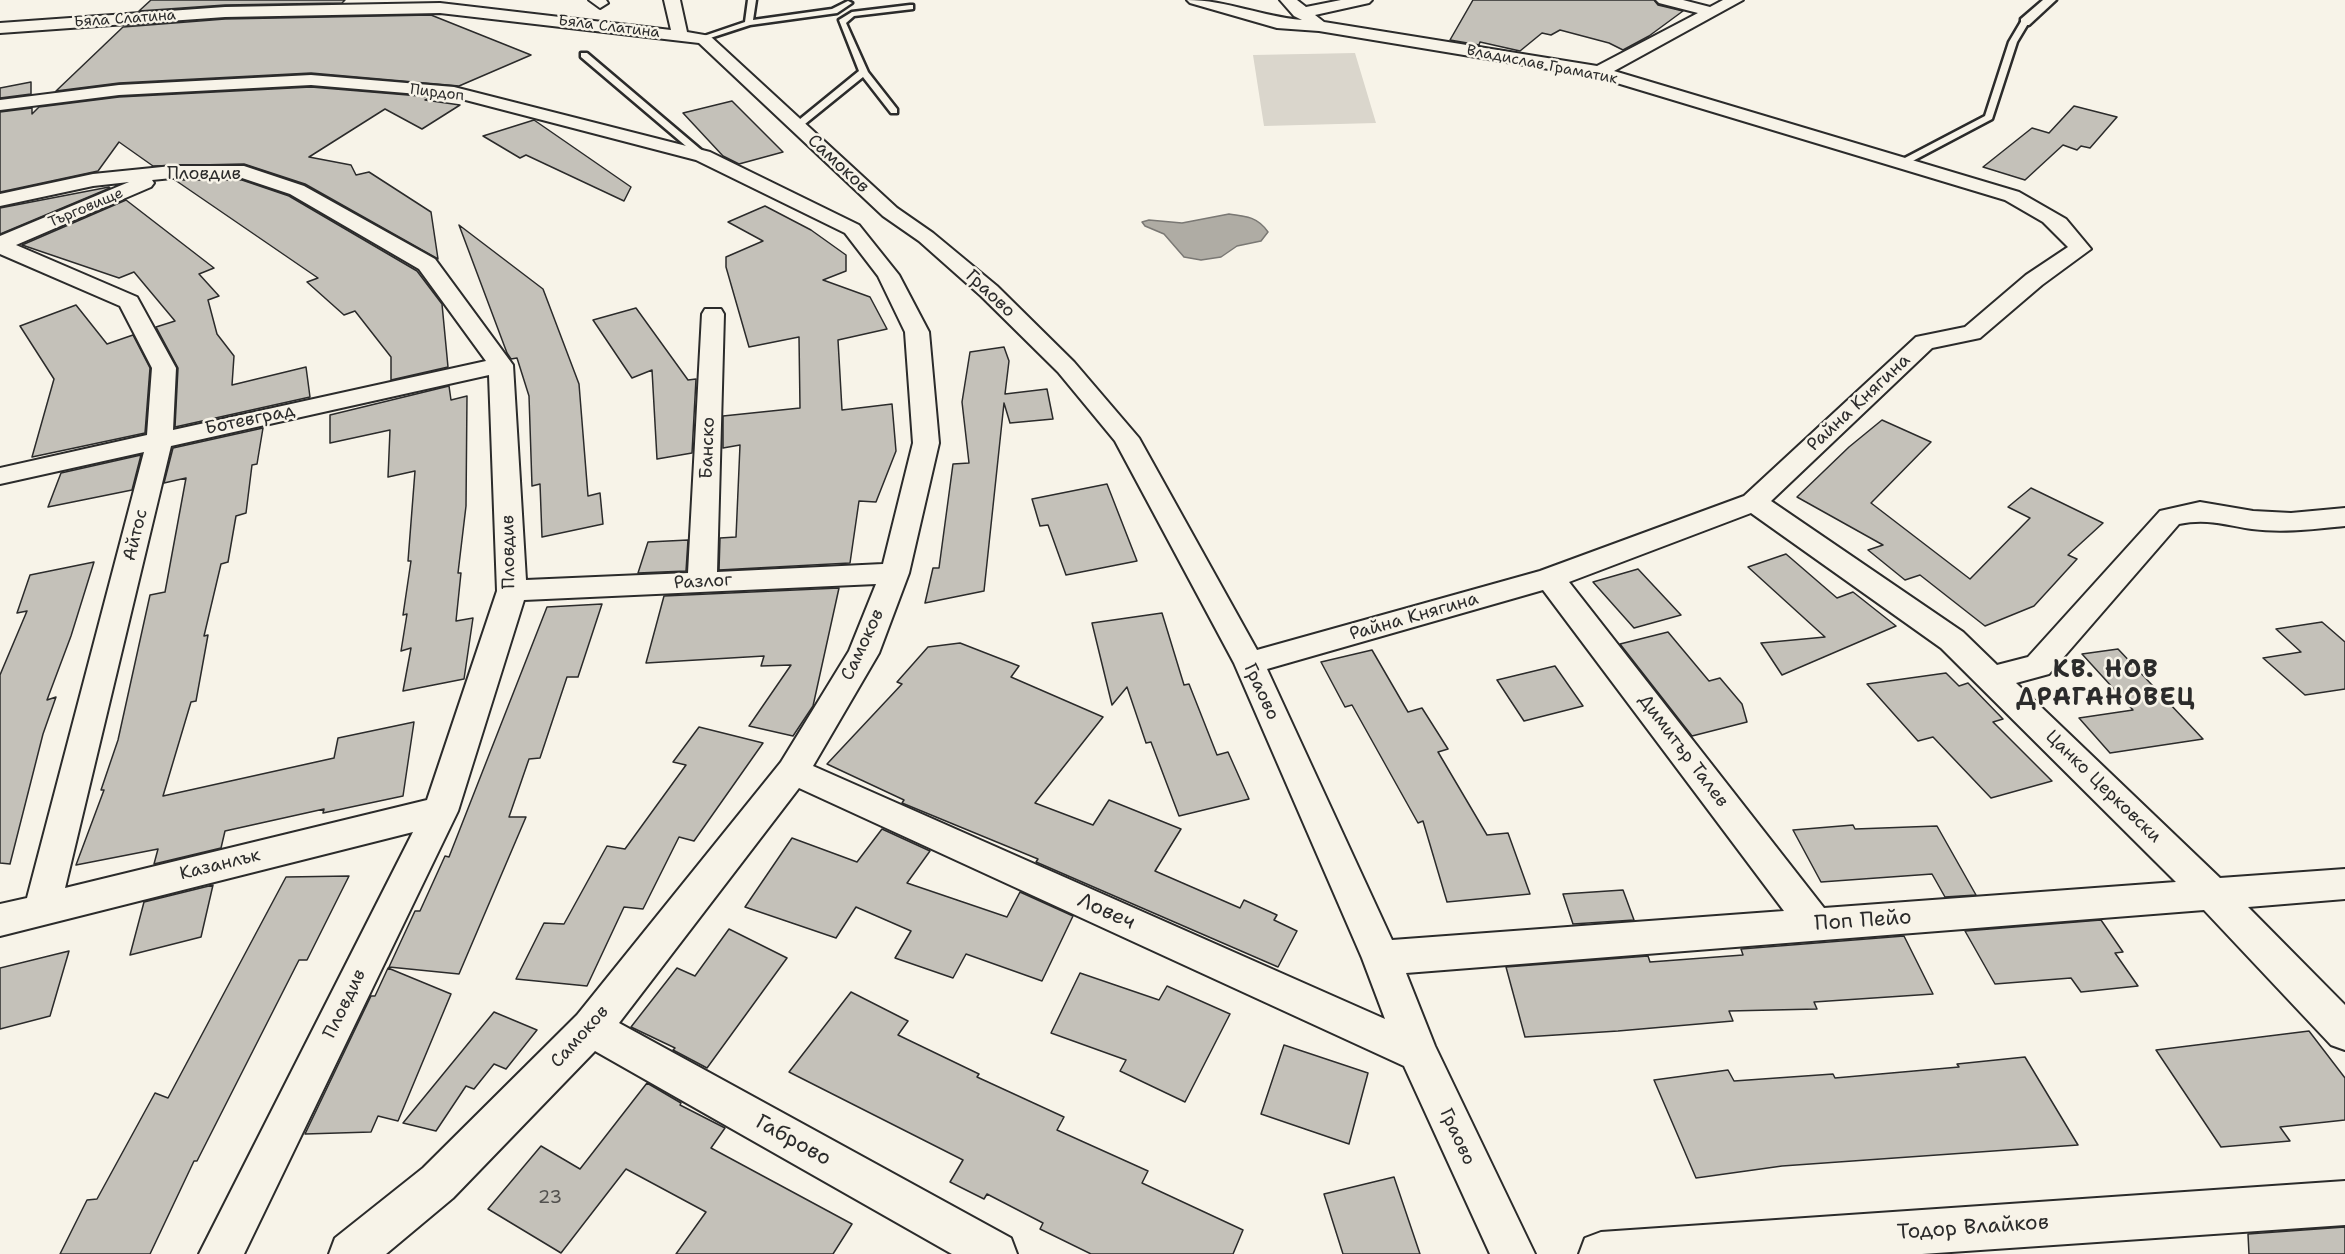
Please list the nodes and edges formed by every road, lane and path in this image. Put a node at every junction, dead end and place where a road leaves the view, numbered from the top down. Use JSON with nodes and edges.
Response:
{"nodes":[{"id":1,"x":672,"y":0,"type":"edge"},
{"id":2,"x":752,"y":0,"type":"edge"},
{"id":3,"x":833,"y":0,"type":"edge"},
{"id":4,"x":1195,"y":0,"type":"edge"},
{"id":5,"x":1288,"y":0,"type":"edge"},
{"id":6,"x":1364,"y":0,"type":"edge"},
{"id":7,"x":1664,"y":0,"type":"edge"},
{"id":8,"x":1736,"y":0,"type":"edge"},
{"id":9,"x":2050,"y":0,"type":"edge"},
{"id":10,"x":848,"y":3,"type":"dead end"},
{"id":11,"x":910,"y":7,"type":"dead end"},
{"id":12,"x":834,"y":11,"type":"junction"},
{"id":13,"x":1712,"y":12,"type":"junction"},
{"id":14,"x":1300,"y":13,"type":"junction"},
{"id":15,"x":2025,"y":22,"type":"joint"},
{"id":16,"x":749,"y":23,"type":"junction"},
{"id":17,"x":1319,"y":26,"type":"junction"},
{"id":18,"x":0,"y":28,"type":"edge"},
{"id":19,"x":680,"y":35,"type":"junction"},
{"id":20,"x":704,"y":39,"type":"junction"},
{"id":21,"x":584,"y":55,"type":"dead end"},
{"id":22,"x":864,"y":72,"type":"junction"},
{"id":23,"x":1599,"y":72,"type":"junction"},
{"id":24,"x":0,"y":105,"type":"edge"},
{"id":25,"x":894,"y":111,"type":"dead end"},
{"id":26,"x":797,"y":126,"type":"junction"},
{"id":27,"x":703,"y":156,"type":"junction"},
{"id":28,"x":1904,"y":162,"type":"junction"},
{"id":29,"x":172,"y":172,"type":"junction"},
{"id":30,"x":0,"y":200,"type":"edge"},
{"id":31,"x":890,"y":213,"type":"junction"},
{"id":32,"x":852,"y":229,"type":"junction"},
{"id":33,"x":0,"y":245,"type":"edge"},
{"id":34,"x":713,"y":314,"type":"dead end"},
{"id":35,"x":501,"y":365,"type":"junction"},
{"id":36,"x":160,"y":439,"type":"junction"},
{"id":37,"x":0,"y":476,"type":"edge"},
{"id":38,"x":1754,"y":502,"type":"junction"},
{"id":39,"x":2345,"y":517,"type":"edge"},
{"id":40,"x":895,"y":573,"type":"junction"},
{"id":41,"x":1550,"y":578,"type":"junction"},
{"id":42,"x":702,"y":582,"type":"junction"},
{"id":43,"x":512,"y":591,"type":"junction"},
{"id":44,"x":1249,"y":663,"type":"junction"},
{"id":45,"x":1992,"y":678,"type":"junction"},
{"id":46,"x":793,"y":771,"type":"junction"},
{"id":47,"x":441,"y":811,"type":"junction"},
{"id":48,"x":2345,"y":884,"type":"edge"},
{"id":49,"x":2212,"y":895,"type":"junction"},
{"id":50,"x":42,"y":909,"type":"junction"},
{"id":51,"x":0,"y":920,"type":"edge"},
{"id":52,"x":1815,"y":924,"type":"junction"},
{"id":53,"x":1381,"y":958,"type":"junction"},
{"id":54,"x":591,"y":1028,"type":"junction"},
{"id":55,"x":2345,"y":1032,"type":"edge"},
{"id":56,"x":1418,"y":1053,"type":"junction"},
{"id":57,"x":2345,"y":1203,"type":"edge"},
{"id":58,"x":1924,"y":1243,"type":"edge"},
{"id":59,"x":221,"y":1254,"type":"edge"},
{"id":60,"x":351,"y":1254,"type":"edge"},
{"id":61,"x":995,"y":1254,"type":"edge"},
{"id":62,"x":1513,"y":1254,"type":"edge"},
{"id":63,"x":1601,"y":1254,"type":"edge"}],
"edges":[{"from":1,"to":19,"type":"street"},
{"from":2,"to":16,"type":"lane"},
{"from":3,"to":12,"type":"lane"},
{"from":4,"to":17,"type":"street"},
{"from":5,"to":14,"type":"street","name":"Владислав Граматик"},
{"from":6,"to":14,"type":"street"},
{"from":7,"to":13,"type":"street"},
{"from":8,"to":13,"type":"street"},
{"from":9,"to":15,"type":"street"},
{"from":10,"to":12,"type":"lane"},
{"from":11,"to":22,"type":"lane"},
{"from":12,"to":16,"type":"lane"},
{"from":13,"to":23,"type":"street"},
{"from":14,"to":17,"type":"street","name":"Владислав Граматик"},
{"from":15,"to":28,"type":"lane"},
{"from":16,"to":20,"type":"lane"},
{"from":17,"to":23,"type":"street","name":"Владислав Граматик"},
{"from":18,"to":19,"type":"street","name":"Бяла Слатина"},
{"from":19,"to":20,"type":"street"},
{"from":20,"to":26,"type":"street","name":"Самоков"},
{"from":21,"to":27,"type":"lane"},
{"from":22,"to":25,"type":"lane"},
{"from":22,"to":26,"type":"lane"},
{"from":23,"to":28,"type":"street","name":"Владислав Граматик"},
{"from":24,"to":27,"type":"street","name":"Пирдоп"},
{"from":26,"to":31,"type":"street","name":"Самоков"},
{"from":27,"to":32,"type":"street","name":"Пирдоп"},
{"from":28,"to":38,"type":"street","name":"Райна Княгина"},
{"from":29,"to":30,"type":"street","name":"Пловдив"},
{"from":29,"to":33,"type":"street","name":"Търговище"},
{"from":29,"to":35,"type":"street","name":"Пловдив"},
{"from":31,"to":32,"type":"street","name":"Самоков"},
{"from":31,"to":44,"type":"street","name":"Граово"},
{"from":32,"to":40,"type":"street","name":"Самоков"},
{"from":33,"to":36,"type":"street","name":"Айтос"},
{"from":34,"to":42,"type":"street","name":"Банско"},
{"from":35,"to":36,"type":"street","name":"Ботевград"},
{"from":35,"to":43,"type":"street","name":"Пловдив"},
{"from":36,"to":37,"type":"street","name":"Ботевград"},
{"from":36,"to":50,"type":"street","name":"Айтос"},
{"from":38,"to":41,"type":"street","name":"Райна Княгина"},
{"from":38,"to":45,"type":"street","name":"Цанко Церковски"},
{"from":39,"to":45,"type":"street"},
{"from":40,"to":42,"type":"street","name":"Разлог"},
{"from":40,"to":46,"type":"street","name":"Самоков"},
{"from":41,"to":44,"type":"street","name":"Райна Княгина"},
{"from":41,"to":52,"type":"street","name":"Димитър Талев"},
{"from":42,"to":43,"type":"street","name":"Разлог"},
{"from":43,"to":47,"type":"street","name":"Пловдив"},
{"from":44,"to":53,"type":"street","name":"Граово"},
{"from":45,"to":49,"type":"street","name":"Цанко Церковски"},
{"from":46,"to":54,"type":"street","name":"Самоков"},
{"from":46,"to":56,"type":"street","name":"Ловеч"},
{"from":47,"to":50,"type":"street","name":"Казанлък"},
{"from":47,"to":59,"type":"street","name":"Пловдив"},
{"from":48,"to":49,"type":"street","name":"Поп Пейо"},
{"from":49,"to":52,"type":"street","name":"Поп Пейо"},
{"from":49,"to":55,"type":"street","name":"Цанко Церковски"},
{"from":50,"to":51,"type":"street","name":"Казанлък"},
{"from":52,"to":53,"type":"street","name":"Поп Пейо"},
{"from":53,"to":56,"type":"street","name":"Граово"},
{"from":54,"to":60,"type":"street","name":"Самоков"},
{"from":54,"to":61,"type":"street","name":"Габрово"},
{"from":56,"to":62,"type":"street","name":"Граово"},
{"from":57,"to":58,"type":"street","name":"Тодор Влайков"},
{"from":58,"to":63,"type":"street","name":"Тодор Влайков"}]}
